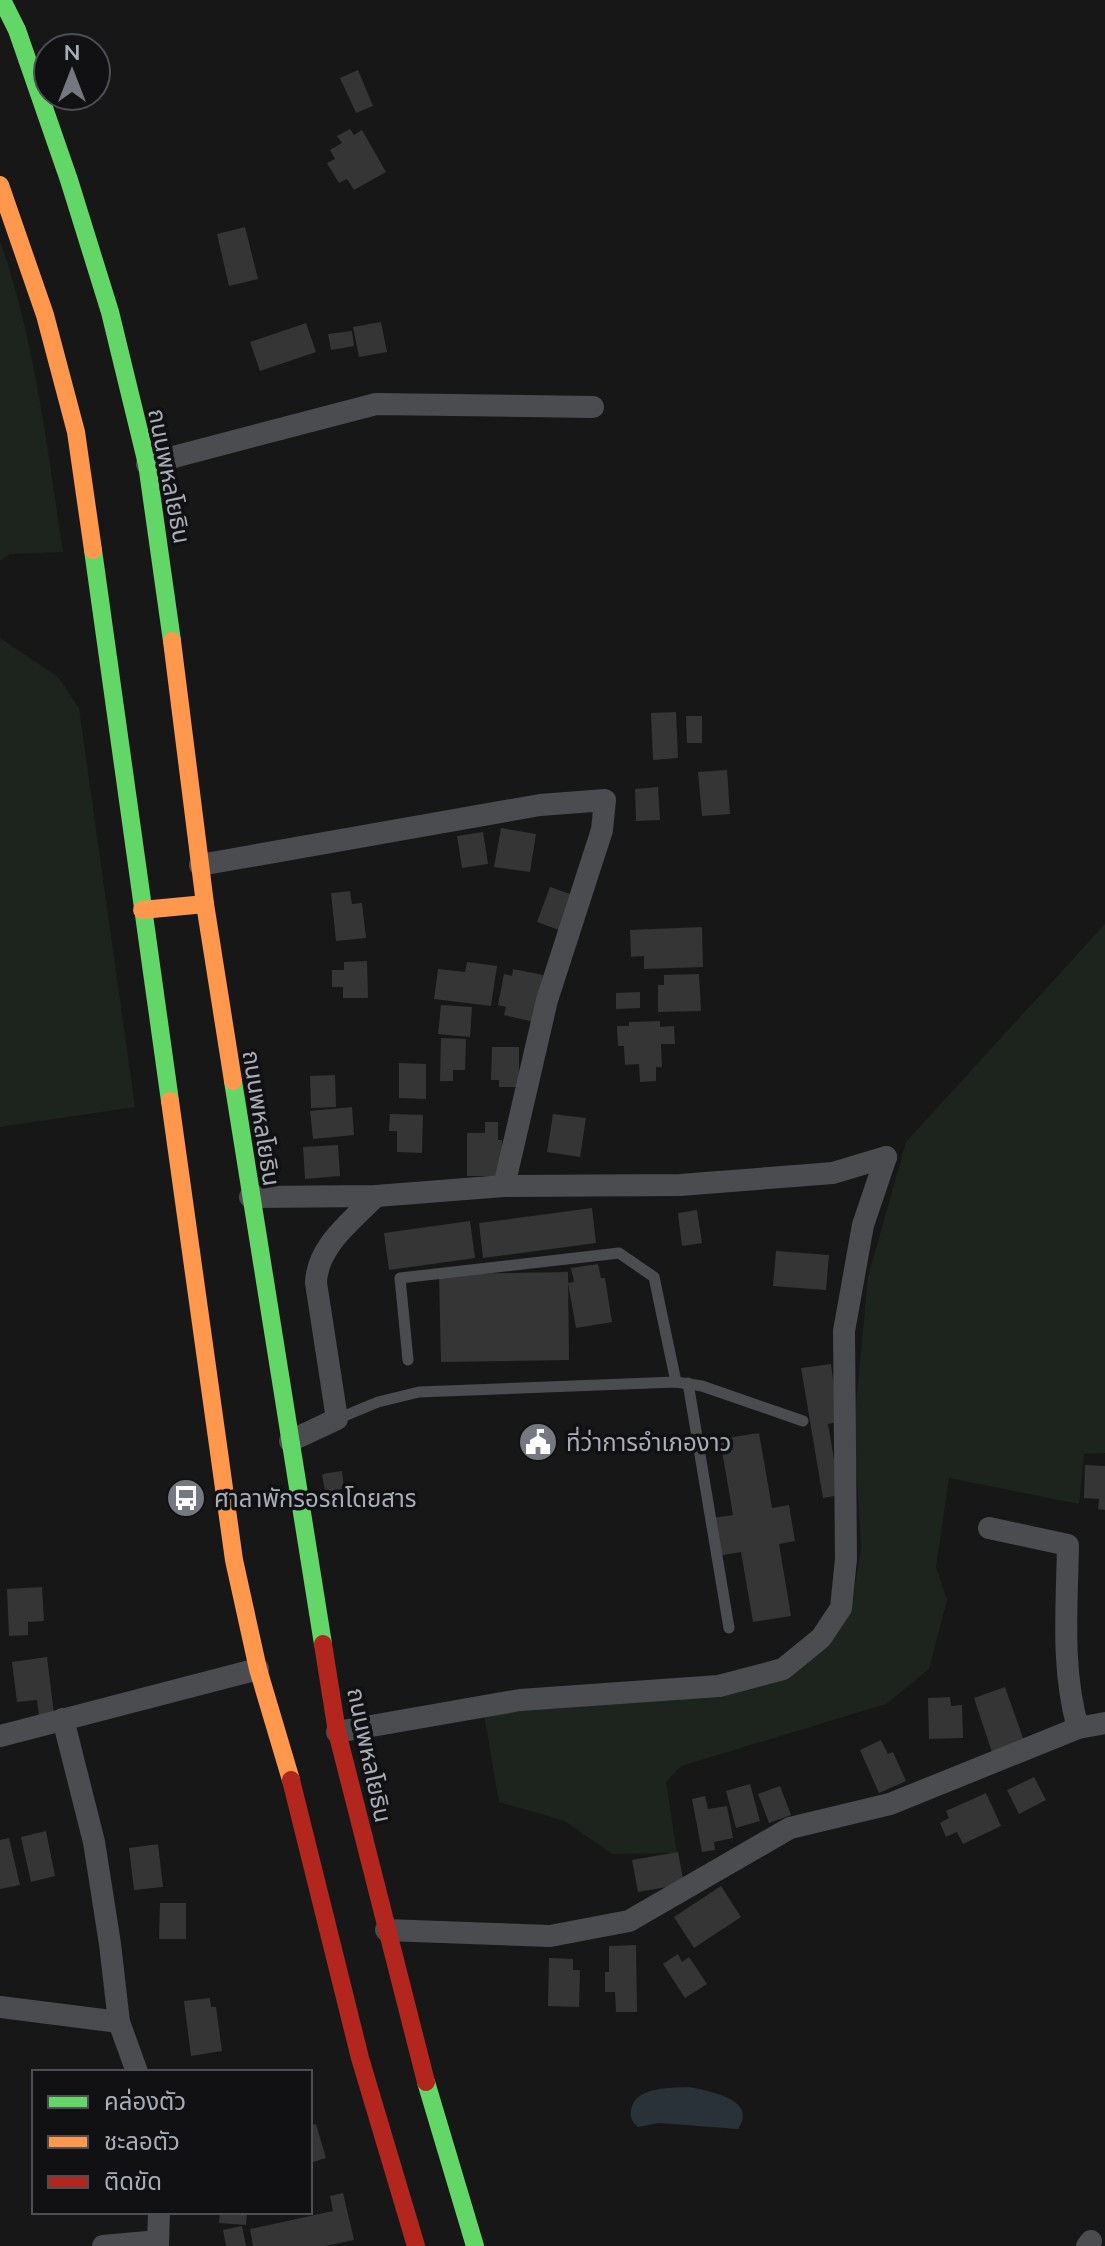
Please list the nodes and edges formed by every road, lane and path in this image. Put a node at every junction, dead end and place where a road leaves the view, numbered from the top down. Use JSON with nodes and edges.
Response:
{"nodes":[{"id":1,"x":2,"y":0,"type":"edge"},
{"id":2,"x":0,"y":185,"type":"edge"},
{"id":3,"x":593,"y":407,"type":"dead end"},
{"id":4,"x":147,"y":464,"type":"junction"},
{"id":5,"x":200,"y":865,"type":"junction"},
{"id":6,"x":205,"y":904,"type":"junction"},
{"id":7,"x":142,"y":910,"type":"junction"},
{"id":8,"x":504,"y":1186,"type":"junction"},
{"id":9,"x":376,"y":1196,"type":"junction"},
{"id":10,"x":250,"y":1197,"type":"junction"},
{"id":11,"x":408,"y":1360,"type":"dead end"},
{"id":12,"x":682,"y":1383,"type":"junction"},
{"id":13,"x":337,"y":1419,"type":"junction"},
{"id":14,"x":803,"y":1421,"type":"dead end"},
{"id":15,"x":290,"y":1441,"type":"junction"},
{"id":16,"x":989,"y":1528,"type":"dead end"},
{"id":17,"x":729,"y":1628,"type":"dead end"},
{"id":18,"x":258,"y":1669,"type":"junction"},
{"id":19,"x":63,"y":1719,"type":"junction"},
{"id":20,"x":1105,"y":1723,"type":"edge"},
{"id":21,"x":1078,"y":1728,"type":"junction"},
{"id":22,"x":337,"y":1732,"type":"junction"},
{"id":23,"x":0,"y":1736,"type":"edge"},
{"id":24,"x":386,"y":1930,"type":"junction"},
{"id":25,"x":0,"y":2007,"type":"edge"},
{"id":26,"x":119,"y":2022,"type":"junction"},
{"id":27,"x":136,"y":2070,"type":"edge"},
{"id":28,"x":159,"y":2214,"type":"edge"},
{"id":29,"x":158,"y":2243,"type":"edge"},
{"id":30,"x":103,"y":2246,"type":"edge"},
{"id":31,"x":416,"y":2246,"type":"edge"},
{"id":32,"x":475,"y":2246,"type":"edge"}],
"edges":[{"from":1,"to":4,"type":"highway","name":"ถนนพหลโยธิน"},
{"from":2,"to":7,"type":"highway"},
{"from":3,"to":4,"type":"street"},
{"from":4,"to":5,"type":"highway","name":"ถนนพหลโยธิน"},
{"from":5,"to":6,"type":"highway","name":"ถนนพหลโยธิน"},
{"from":5,"to":8,"type":"street"},
{"from":6,"to":7,"type":"highway"},
{"from":6,"to":10,"type":"highway","name":"ถนนพหลโยธิน"},
{"from":7,"to":18,"type":"highway"},
{"from":8,"to":9,"type":"street"},
{"from":8,"to":22,"type":"street"},
{"from":9,"to":10,"type":"street"},
{"from":9,"to":13,"type":"street"},
{"from":10,"to":15,"type":"highway","name":"ถนนพหลโยธิน"},
{"from":11,"to":12,"type":"lane"},
{"from":12,"to":13,"type":"lane"},
{"from":12,"to":14,"type":"lane"},
{"from":12,"to":17,"type":"lane"},
{"from":13,"to":15,"type":"street"},
{"from":15,"to":22,"type":"highway","name":"ถนนพหลโยธิน"},
{"from":16,"to":21,"type":"street"},
{"from":18,"to":19,"type":"street"},
{"from":18,"to":31,"type":"highway"},
{"from":19,"to":23,"type":"street"},
{"from":19,"to":26,"type":"street"},
{"from":20,"to":21,"type":"street"},
{"from":21,"to":24,"type":"street"},
{"from":22,"to":24,"type":"highway","name":"ถนนพหลโยธิน"},
{"from":24,"to":32,"type":"highway","name":"ถนนพหลโยธิน"},
{"from":25,"to":26,"type":"street"},
{"from":26,"to":27,"type":"street"},
{"from":28,"to":29,"type":"street"},
{"from":29,"to":30,"type":"street"}]}
